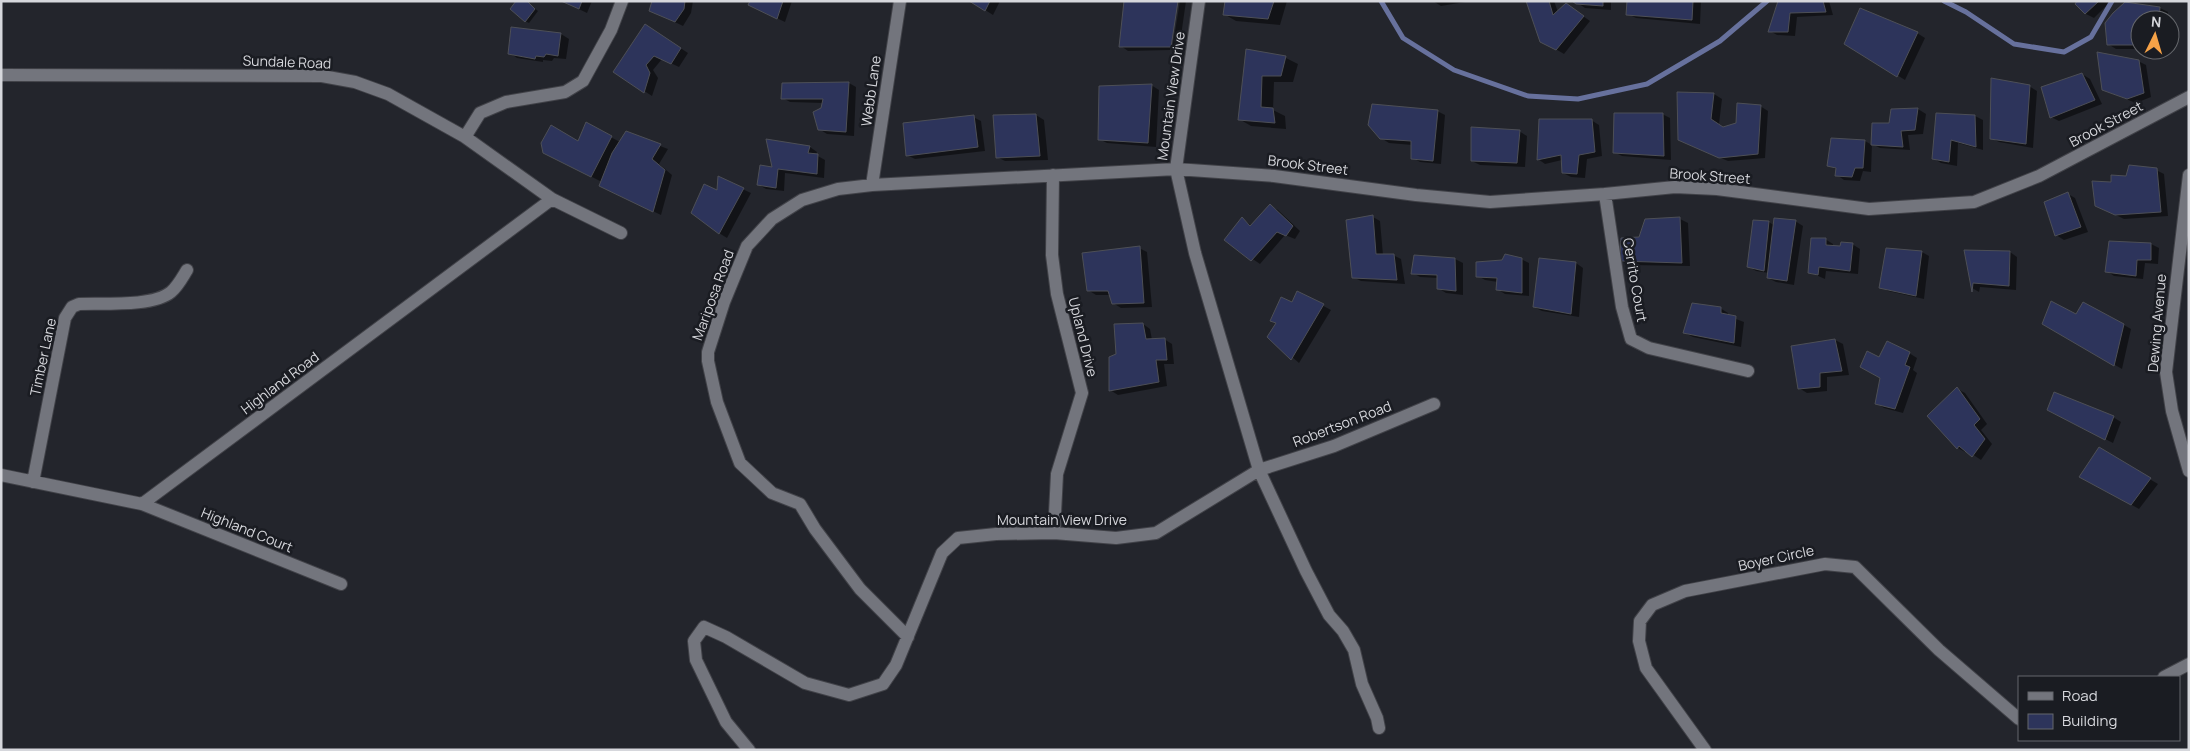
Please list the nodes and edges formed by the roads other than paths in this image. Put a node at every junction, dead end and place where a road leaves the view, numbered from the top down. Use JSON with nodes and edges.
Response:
{"nodes":[{"id":1,"x":622,"y":1,"type":"edge"},
{"id":2,"x":900,"y":1,"type":"edge"},
{"id":3,"x":1199,"y":1,"type":"edge"},
{"id":4,"x":1,"y":75,"type":"edge"},
{"id":5,"x":2189,"y":97,"type":"edge"},
{"id":6,"x":465,"y":137,"type":"junction"},
{"id":7,"x":1176,"y":169,"type":"junction"},
{"id":8,"x":1053,"y":175,"type":"junction"},
{"id":9,"x":2189,"y":175,"type":"edge"},
{"id":10,"x":872,"y":185,"type":"junction"},
{"id":11,"x":1605,"y":194,"type":"junction"},
{"id":12,"x":552,"y":199,"type":"junction"},
{"id":13,"x":621,"y":233,"type":"dead end"},
{"id":14,"x":187,"y":270,"type":"dead end"},
{"id":15,"x":1748,"y":370,"type":"dead end"},
{"id":16,"x":1434,"y":404,"type":"dead end"},
{"id":17,"x":1259,"y":470,"type":"junction"},
{"id":18,"x":2189,"y":471,"type":"edge"},
{"id":19,"x":1,"y":475,"type":"edge"},
{"id":20,"x":33,"y":482,"type":"junction"},
{"id":21,"x":142,"y":504,"type":"junction"},
{"id":22,"x":1054,"y":533,"type":"junction"},
{"id":23,"x":341,"y":584,"type":"dead end"},
{"id":24,"x":908,"y":637,"type":"junction"},
{"id":25,"x":2189,"y":664,"type":"edge"},
{"id":26,"x":2166,"y":676,"type":"edge"},
{"id":27,"x":2018,"y":719,"type":"edge"},
{"id":28,"x":1379,"y":728,"type":"dead end"},
{"id":29,"x":749,"y":750,"type":"edge"},
{"id":30,"x":1705,"y":750,"type":"edge"}],
"edges":[{"from":1,"to":6,"type":"street"},
{"from":2,"to":10,"type":"street","name":"Webb Lane"},
{"from":3,"to":7,"type":"street","name":"Mountain View Drive"},
{"from":4,"to":6,"type":"street","name":"Sundale Road"},
{"from":5,"to":11,"type":"street","name":"Brook Street"},
{"from":6,"to":12,"type":"street","name":"Sundale Road"},
{"from":7,"to":8,"type":"street","name":"Mariposa Road"},
{"from":7,"to":11,"type":"street","name":"Brook Street"},
{"from":7,"to":17,"type":"street","name":"Mountain View Drive"},
{"from":8,"to":10,"type":"street","name":"Mariposa Road"},
{"from":8,"to":22,"type":"street","name":"Upland Drive"},
{"from":9,"to":18,"type":"street","name":"Dewing Avenue"},
{"from":10,"to":24,"type":"street","name":"Mariposa Road"},
{"from":11,"to":15,"type":"street","name":"Cerrito Court"},
{"from":12,"to":13,"type":"street","name":"Sundale Road"},
{"from":12,"to":21,"type":"street","name":"Highland Road"},
{"from":14,"to":20,"type":"street","name":"Timber Lane"},
{"from":16,"to":17,"type":"street","name":"Robertson Road"},
{"from":17,"to":22,"type":"street","name":"Mountain View Drive"},
{"from":17,"to":28,"type":"street"},
{"from":19,"to":20,"type":"street"},
{"from":20,"to":21,"type":"street"},
{"from":21,"to":23,"type":"street","name":"Highland Court"},
{"from":22,"to":24,"type":"street","name":"Mountain View Drive"},
{"from":24,"to":29,"type":"street","name":"Mountain View Drive"},
{"from":25,"to":26,"type":"street"},
{"from":27,"to":30,"type":"street","name":"Boyer Circle"}]}
